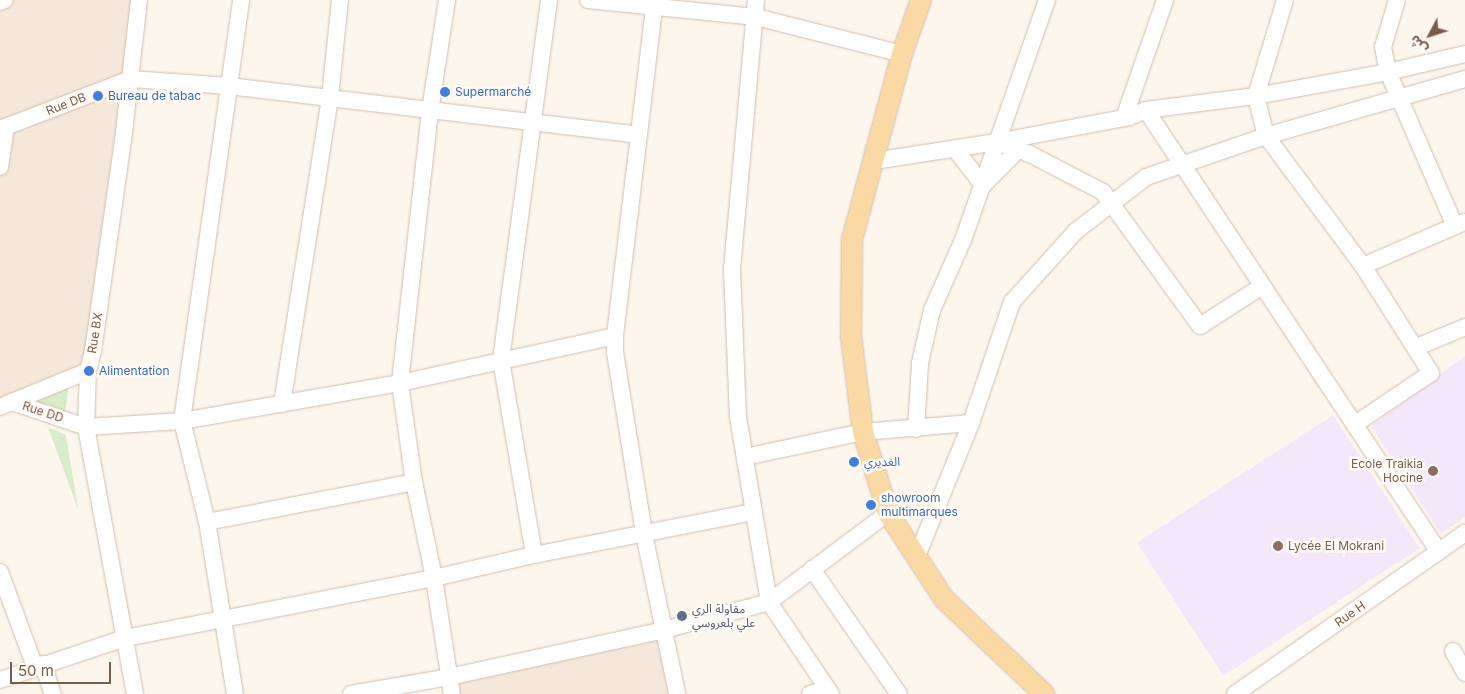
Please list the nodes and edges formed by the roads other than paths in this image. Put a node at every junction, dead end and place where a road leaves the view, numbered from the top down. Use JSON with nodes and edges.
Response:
{"nodes":[{"id":1,"x":5,"y":0,"type":"edge"},
{"id":2,"x":139,"y":0,"type":"edge"},
{"id":3,"x":241,"y":0,"type":"edge"},
{"id":4,"x":340,"y":0,"type":"edge"},
{"id":5,"x":447,"y":0,"type":"edge"},
{"id":6,"x":549,"y":0,"type":"edge"},
{"id":7,"x":588,"y":0,"type":"edge"},
{"id":8,"x":756,"y":0,"type":"edge"},
{"id":9,"x":921,"y":0,"type":"edge"},
{"id":10,"x":1047,"y":0,"type":"edge"},
{"id":11,"x":1164,"y":0,"type":"edge"},
{"id":12,"x":1286,"y":0,"type":"edge"},
{"id":13,"x":1397,"y":0,"type":"edge"},
{"id":14,"x":0,"y":2,"type":"edge"},
{"id":15,"x":655,"y":4,"type":"edge"},
{"id":16,"x":756,"y":17,"type":"junction"},
{"id":17,"x":902,"y":54,"type":"junction"},
{"id":18,"x":1465,"y":54,"type":"edge"},
{"id":19,"x":1388,"y":72,"type":"junction"},
{"id":20,"x":131,"y":79,"type":"junction"},
{"id":21,"x":1465,"y":79,"type":"edge"},
{"id":22,"x":229,"y":86,"type":"junction"},
{"id":23,"x":1256,"y":96,"type":"junction"},
{"id":24,"x":1400,"y":96,"type":"junction"},
{"id":25,"x":330,"y":98,"type":"junction"},
{"id":26,"x":1146,"y":110,"type":"junction"},
{"id":27,"x":430,"y":111,"type":"junction"},
{"id":28,"x":1124,"y":118,"type":"junction"},
{"id":29,"x":533,"y":123,"type":"junction"},
{"id":30,"x":3,"y":128,"type":"edge"},
{"id":31,"x":638,"y":136,"type":"junction"},
{"id":32,"x":1266,"y":136,"type":"junction"},
{"id":33,"x":997,"y":142,"type":"junction"},
{"id":34,"x":955,"y":150,"type":"junction"},
{"id":35,"x":1018,"y":150,"type":"junction"},
{"id":36,"x":874,"y":161,"type":"junction"},
{"id":37,"x":1180,"y":164,"type":"junction"},
{"id":38,"x":0,"y":167,"type":"edge"},
{"id":39,"x":983,"y":185,"type":"junction"},
{"id":40,"x":1112,"y":202,"type":"junction"},
{"id":41,"x":1460,"y":224,"type":"edge"},
{"id":42,"x":1363,"y":266,"type":"junction"},
{"id":43,"x":1262,"y":286,"type":"junction"},
{"id":44,"x":1465,"y":327,"type":"edge"},
{"id":45,"x":615,"y":336,"type":"junction"},
{"id":46,"x":1417,"y":348,"type":"junction"},
{"id":47,"x":501,"y":360,"type":"junction"},
{"id":48,"x":88,"y":371,"type":"junction"},
{"id":49,"x":400,"y":382,"type":"junction"},
{"id":50,"x":282,"y":404,"type":"junction"},
{"id":51,"x":6,"y":405,"type":"edge"},
{"id":52,"x":182,"y":420,"type":"junction"},
{"id":53,"x":971,"y":423,"type":"junction"},
{"id":54,"x":1356,"y":424,"type":"junction"},
{"id":55,"x":86,"y":427,"type":"junction"},
{"id":56,"x":916,"y":429,"type":"junction"},
{"id":57,"x":863,"y":432,"type":"junction"},
{"id":58,"x":745,"y":457,"type":"junction"},
{"id":59,"x":414,"y":482,"type":"junction"},
{"id":60,"x":754,"y":512,"type":"junction"},
{"id":61,"x":888,"y":513,"type":"junction"},
{"id":62,"x":207,"y":522,"type":"junction"},
{"id":63,"x":1465,"y":533,"type":"edge"},
{"id":64,"x":644,"y":534,"type":"junction"},
{"id":65,"x":1439,"y":552,"type":"junction"},
{"id":66,"x":534,"y":555,"type":"junction"},
{"id":67,"x":917,"y":556,"type":"junction"},
{"id":68,"x":812,"y":570,"type":"junction"},
{"id":69,"x":0,"y":572,"type":"edge"},
{"id":70,"x":434,"y":578,"type":"junction"},
{"id":71,"x":769,"y":602,"type":"junction"},
{"id":72,"x":223,"y":620,"type":"junction"},
{"id":73,"x":664,"y":630,"type":"junction"},
{"id":74,"x":125,"y":638,"type":"junction"},
{"id":75,"x":1454,"y":651,"type":"dead end"},
{"id":76,"x":39,"y":666,"type":"junction"},
{"id":77,"x":1465,"y":673,"type":"edge"},
{"id":78,"x":449,"y":676,"type":"junction"},
{"id":79,"x":0,"y":680,"type":"edge"},
{"id":80,"x":829,"y":691,"type":"edge"},
{"id":81,"x":53,"y":694,"type":"edge"},
{"id":82,"x":135,"y":694,"type":"edge"},
{"id":83,"x":235,"y":694,"type":"edge"},
{"id":84,"x":356,"y":694,"type":"edge"},
{"id":85,"x":452,"y":694,"type":"edge"},
{"id":86,"x":677,"y":694,"type":"edge"},
{"id":87,"x":810,"y":694,"type":"edge"},
{"id":88,"x":899,"y":694,"type":"edge"},
{"id":89,"x":1044,"y":694,"type":"edge"},
{"id":90,"x":1235,"y":694,"type":"edge"}],
"edges":[{"from":1,"to":14,"type":"street"},
{"from":2,"to":20,"type":"street","name":"Rue BX"},
{"from":3,"to":22,"type":"street"},
{"from":4,"to":25,"type":"street"},
{"from":5,"to":27,"type":"street"},
{"from":6,"to":29,"type":"street"},
{"from":7,"to":15,"type":"street"},
{"from":8,"to":16,"type":"street"},
{"from":9,"to":17,"type":"main road"},
{"from":10,"to":33,"type":"street"},
{"from":11,"to":28,"type":"street"},
{"from":12,"to":23,"type":"street"},
{"from":13,"to":19,"type":"street"},
{"from":15,"to":16,"type":"street"},
{"from":15,"to":31,"type":"street"},
{"from":16,"to":17,"type":"street"},
{"from":16,"to":58,"type":"street"},
{"from":17,"to":36,"type":"main road"},
{"from":18,"to":19,"type":"street"},
{"from":19,"to":23,"type":"street"},
{"from":19,"to":24,"type":"street"},
{"from":20,"to":22,"type":"street"},
{"from":20,"to":30,"type":"street","name":"Rue DB"},
{"from":20,"to":48,"type":"street","name":"Rue BX"},
{"from":21,"to":24,"type":"street"},
{"from":22,"to":25,"type":"street"},
{"from":22,"to":52,"type":"street"},
{"from":23,"to":26,"type":"street"},
{"from":23,"to":32,"type":"street"},
{"from":24,"to":32,"type":"street"},
{"from":24,"to":41,"type":"street"},
{"from":25,"to":27,"type":"street"},
{"from":25,"to":50,"type":"street"},
{"from":26,"to":28,"type":"street"},
{"from":26,"to":37,"type":"street"},
{"from":27,"to":29,"type":"street"},
{"from":27,"to":49,"type":"street"},
{"from":28,"to":33,"type":"street"},
{"from":29,"to":31,"type":"street"},
{"from":29,"to":47,"type":"street"},
{"from":30,"to":38,"type":"street"},
{"from":31,"to":45,"type":"street"},
{"from":32,"to":37,"type":"street"},
{"from":32,"to":42,"type":"street"},
{"from":33,"to":34,"type":"street"},
{"from":33,"to":35,"type":"street"},
{"from":33,"to":39,"type":"street"},
{"from":34,"to":36,"type":"street"},
{"from":34,"to":39,"type":"street"},
{"from":35,"to":39,"type":"street"},
{"from":35,"to":40,"type":"street"},
{"from":36,"to":57,"type":"main road"},
{"from":37,"to":40,"type":"street"},
{"from":37,"to":43,"type":"street"},
{"from":39,"to":56,"type":"street"},
{"from":40,"to":43,"type":"street"},
{"from":40,"to":53,"type":"street"},
{"from":41,"to":42,"type":"street"},
{"from":42,"to":46,"type":"street"},
{"from":43,"to":54,"type":"street"},
{"from":44,"to":46,"type":"street"},
{"from":45,"to":47,"type":"street"},
{"from":45,"to":64,"type":"street"},
{"from":46,"to":54,"type":"street"},
{"from":47,"to":49,"type":"street"},
{"from":47,"to":66,"type":"street"},
{"from":48,"to":51,"type":"street"},
{"from":48,"to":55,"type":"street","name":"Rue BX"},
{"from":49,"to":50,"type":"street"},
{"from":49,"to":59,"type":"street"},
{"from":50,"to":52,"type":"street"},
{"from":51,"to":55,"type":"street","name":"Rue DD"},
{"from":52,"to":55,"type":"street"},
{"from":52,"to":62,"type":"street"},
{"from":53,"to":56,"type":"street"},
{"from":53,"to":67,"type":"street"},
{"from":54,"to":65,"type":"street"},
{"from":55,"to":74,"type":"street","name":"Rue BX"},
{"from":56,"to":57,"type":"street"},
{"from":57,"to":58,"type":"street"},
{"from":57,"to":61,"type":"main road"},
{"from":58,"to":60,"type":"street"},
{"from":59,"to":62,"type":"street"},
{"from":59,"to":70,"type":"street"},
{"from":60,"to":64,"type":"street"},
{"from":60,"to":71,"type":"street"},
{"from":61,"to":67,"type":"main road"},
{"from":61,"to":68,"type":"street"},
{"from":62,"to":72,"type":"street"},
{"from":63,"to":65,"type":"street","name":"Rue H"},
{"from":64,"to":66,"type":"street"},
{"from":64,"to":73,"type":"street"},
{"from":65,"to":90,"type":"street","name":"Rue H"},
{"from":66,"to":70,"type":"street"},
{"from":67,"to":89,"type":"main road"},
{"from":68,"to":71,"type":"street"},
{"from":68,"to":88,"type":"street"},
{"from":69,"to":76,"type":"street"},
{"from":70,"to":72,"type":"street"},
{"from":70,"to":78,"type":"street"},
{"from":71,"to":73,"type":"street"},
{"from":71,"to":80,"type":"street"},
{"from":72,"to":74,"type":"street"},
{"from":72,"to":83,"type":"street"},
{"from":73,"to":78,"type":"street"},
{"from":73,"to":86,"type":"street"},
{"from":74,"to":76,"type":"street"},
{"from":74,"to":82,"type":"street","name":"Rue BX"},
{"from":75,"to":77,"type":"street"},
{"from":76,"to":79,"type":"street"},
{"from":76,"to":81,"type":"street"},
{"from":78,"to":84,"type":"street"},
{"from":78,"to":85,"type":"street"},
{"from":80,"to":87,"type":"street"}]}
